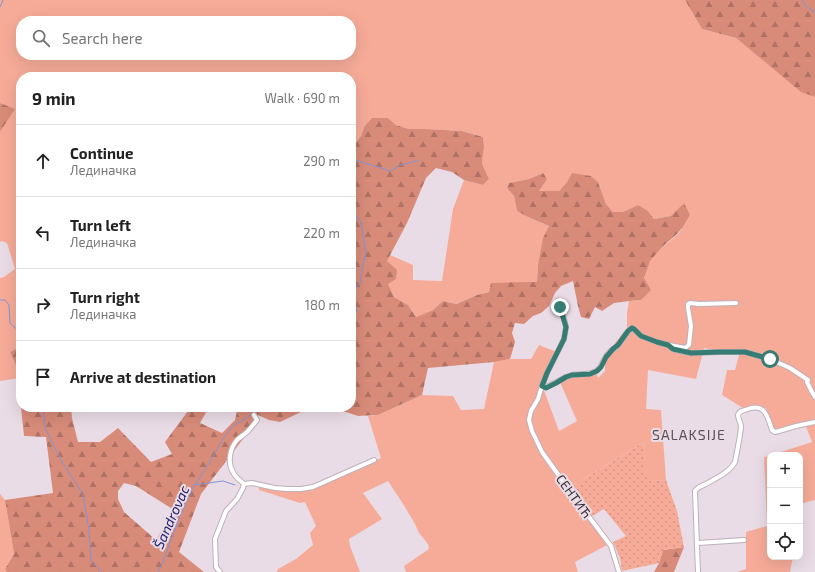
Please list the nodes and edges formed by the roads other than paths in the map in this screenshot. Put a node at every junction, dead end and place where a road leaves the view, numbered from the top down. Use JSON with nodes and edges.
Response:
{"nodes":[{"id":1,"x":558,"y":301,"type":"dead end"},
{"id":2,"x":736,"y":303,"type":"dead end"},
{"id":3,"x":668,"y":345,"type":"junction"},
{"id":4,"x":542,"y":386,"type":"junction"},
{"id":5,"x":815,"y":397,"type":"edge"},
{"id":6,"x":254,"y":415,"type":"dead end"},
{"id":7,"x":815,"y":422,"type":"edge"},
{"id":8,"x":374,"y":460,"type":"dead end"},
{"id":9,"x":244,"y":484,"type":"junction"},
{"id":10,"x":744,"y":540,"type":"dead end"},
{"id":11,"x":698,"y":543,"type":"junction"},
{"id":12,"x":220,"y":572,"type":"edge"},
{"id":13,"x":618,"y":572,"type":"edge"},
{"id":14,"x":698,"y":572,"type":"edge"}],
"edges":[{"from":1,"to":4,"type":"street"},
{"from":2,"to":3,"type":"street"},
{"from":3,"to":4,"type":"street"},
{"from":3,"to":5,"type":"street"},
{"from":4,"to":13,"type":"street","name":"СЕНТИЋ"},
{"from":6,"to":9,"type":"street"},
{"from":7,"to":11,"type":"street"},
{"from":8,"to":9,"type":"street"},
{"from":9,"to":12,"type":"street"},
{"from":10,"to":11,"type":"street"},
{"from":11,"to":14,"type":"street"}]}
